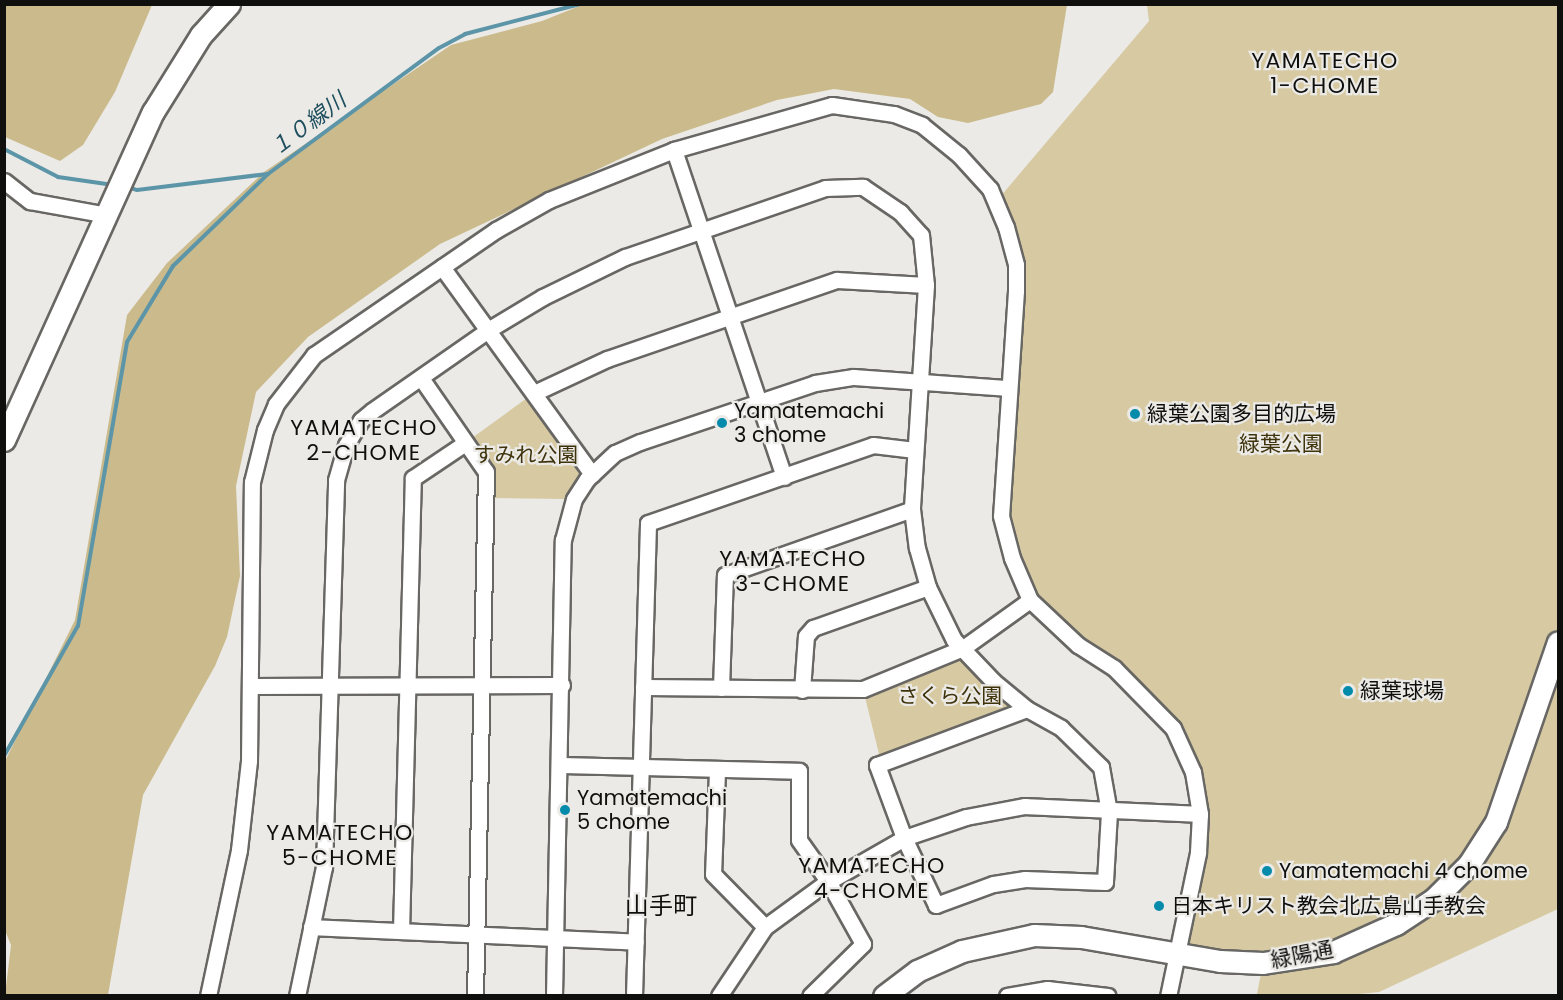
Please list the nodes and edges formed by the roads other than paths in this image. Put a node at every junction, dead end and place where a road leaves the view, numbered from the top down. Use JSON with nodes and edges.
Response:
{"nodes":[{"id":1,"x":230,"y":4,"type":"edge"},
{"id":2,"x":674,"y":150,"type":"junction"},
{"id":3,"x":4,"y":181,"type":"edge"},
{"id":4,"x":107,"y":215,"type":"junction"},
{"id":5,"x":701,"y":230,"type":"junction"},
{"id":6,"x":442,"y":267,"type":"junction"},
{"id":7,"x":926,"y":285,"type":"junction"},
{"id":8,"x":730,"y":317,"type":"junction"},
{"id":9,"x":488,"y":330,"type":"junction"},
{"id":10,"x":421,"y":378,"type":"junction"},
{"id":11,"x":921,"y":381,"type":"junction"},
{"id":12,"x":1008,"y":388,"type":"junction"},
{"id":13,"x":534,"y":393,"type":"junction"},
{"id":14,"x":756,"y":402,"type":"junction"},
{"id":15,"x":4,"y":440,"type":"edge"},
{"id":16,"x":465,"y":443,"type":"junction"},
{"id":17,"x":915,"y":450,"type":"junction"},
{"id":18,"x":592,"y":474,"type":"junction"},
{"id":19,"x":783,"y":477,"type":"junction"},
{"id":20,"x":912,"y":509,"type":"junction"},
{"id":21,"x":928,"y":587,"type":"junction"},
{"id":22,"x":1030,"y":600,"type":"junction"},
{"id":23,"x":1558,"y":642,"type":"edge"},
{"id":24,"x":963,"y":648,"type":"junction"},
{"id":25,"x":330,"y":685,"type":"junction"},
{"id":26,"x":408,"y":685,"type":"junction"},
{"id":27,"x":483,"y":685,"type":"junction"},
{"id":28,"x":562,"y":685,"type":"junction"},
{"id":29,"x":251,"y":686,"type":"junction"},
{"id":30,"x":643,"y":687,"type":"junction"},
{"id":31,"x":721,"y":688,"type":"junction"},
{"id":32,"x":802,"y":690,"type":"junction"},
{"id":33,"x":1027,"y":709,"type":"junction"},
{"id":34,"x":559,"y":765,"type":"junction"},
{"id":35,"x":641,"y":768,"type":"junction"},
{"id":36,"x":717,"y":771,"type":"junction"},
{"id":37,"x":1109,"y":812,"type":"junction"},
{"id":38,"x":1200,"y":814,"type":"junction"},
{"id":39,"x":904,"y":838,"type":"junction"},
{"id":40,"x":828,"y":881,"type":"junction"},
{"id":41,"x":311,"y":927,"type":"junction"},
{"id":42,"x":765,"y":927,"type":"junction"},
{"id":43,"x":401,"y":931,"type":"junction"},
{"id":44,"x":478,"y":935,"type":"junction"},
{"id":45,"x":555,"y":938,"type":"junction"},
{"id":46,"x":636,"y":942,"type":"junction"},
{"id":47,"x":1178,"y":954,"type":"junction"},
{"id":48,"x":208,"y":996,"type":"edge"},
{"id":49,"x":297,"y":996,"type":"edge"},
{"id":50,"x":475,"y":996,"type":"edge"},
{"id":51,"x":554,"y":996,"type":"edge"},
{"id":52,"x":634,"y":996,"type":"edge"},
{"id":53,"x":719,"y":996,"type":"edge"},
{"id":54,"x":810,"y":996,"type":"edge"},
{"id":55,"x":884,"y":996,"type":"edge"},
{"id":56,"x":1007,"y":996,"type":"edge"},
{"id":57,"x":1108,"y":996,"type":"edge"},
{"id":58,"x":1168,"y":996,"type":"edge"}],
"edges":[{"from":1,"to":4,"type":"street"},
{"from":2,"to":5,"type":"street"},
{"from":2,"to":6,"type":"street"},
{"from":2,"to":12,"type":"street"},
{"from":3,"to":4,"type":"street"},
{"from":4,"to":15,"type":"street"},
{"from":5,"to":7,"type":"street"},
{"from":5,"to":8,"type":"street"},
{"from":5,"to":9,"type":"street"},
{"from":6,"to":9,"type":"street"},
{"from":6,"to":29,"type":"street"},
{"from":7,"to":8,"type":"street"},
{"from":7,"to":11,"type":"street"},
{"from":8,"to":13,"type":"street"},
{"from":8,"to":14,"type":"street"},
{"from":9,"to":10,"type":"street"},
{"from":9,"to":13,"type":"street"},
{"from":10,"to":16,"type":"street"},
{"from":10,"to":25,"type":"street"},
{"from":11,"to":12,"type":"street"},
{"from":11,"to":14,"type":"street"},
{"from":11,"to":17,"type":"street"},
{"from":12,"to":22,"type":"street"},
{"from":13,"to":18,"type":"street"},
{"from":14,"to":18,"type":"street"},
{"from":14,"to":19,"type":"street"},
{"from":16,"to":26,"type":"street"},
{"from":16,"to":27,"type":"street"},
{"from":17,"to":19,"type":"street"},
{"from":17,"to":20,"type":"street"},
{"from":18,"to":28,"type":"street"},
{"from":19,"to":30,"type":"street"},
{"from":20,"to":21,"type":"street"},
{"from":20,"to":31,"type":"street"},
{"from":21,"to":24,"type":"street"},
{"from":21,"to":32,"type":"street"},
{"from":22,"to":24,"type":"street"},
{"from":22,"to":38,"type":"street"},
{"from":23,"to":47,"type":"street","name":"緑陽通"},
{"from":24,"to":32,"type":"street"},
{"from":24,"to":33,"type":"street"},
{"from":25,"to":26,"type":"street"},
{"from":25,"to":29,"type":"street"},
{"from":25,"to":41,"type":"street"},
{"from":26,"to":27,"type":"street"},
{"from":26,"to":43,"type":"street"},
{"from":27,"to":28,"type":"street"},
{"from":27,"to":44,"type":"street"},
{"from":28,"to":34,"type":"street"},
{"from":29,"to":48,"type":"street"},
{"from":30,"to":31,"type":"street"},
{"from":30,"to":35,"type":"street"},
{"from":31,"to":32,"type":"street"},
{"from":33,"to":37,"type":"street"},
{"from":33,"to":39,"type":"street"},
{"from":34,"to":35,"type":"street"},
{"from":34,"to":45,"type":"street"},
{"from":35,"to":36,"type":"street"},
{"from":35,"to":46,"type":"street"},
{"from":36,"to":40,"type":"street"},
{"from":36,"to":42,"type":"street"},
{"from":37,"to":38,"type":"street"},
{"from":37,"to":39,"type":"street"},
{"from":37,"to":39,"type":"street"},
{"from":38,"to":47,"type":"street"},
{"from":39,"to":40,"type":"street"},
{"from":40,"to":42,"type":"street"},
{"from":40,"to":54,"type":"street"},
{"from":41,"to":43,"type":"street"},
{"from":41,"to":49,"type":"street"},
{"from":42,"to":53,"type":"street"},
{"from":43,"to":44,"type":"street"},
{"from":44,"to":45,"type":"street"},
{"from":44,"to":50,"type":"street"},
{"from":45,"to":46,"type":"street"},
{"from":45,"to":51,"type":"street"},
{"from":46,"to":52,"type":"street"},
{"from":47,"to":55,"type":"street","name":"緑陽通"},
{"from":47,"to":58,"type":"street"},
{"from":56,"to":57,"type":"street"}]}
